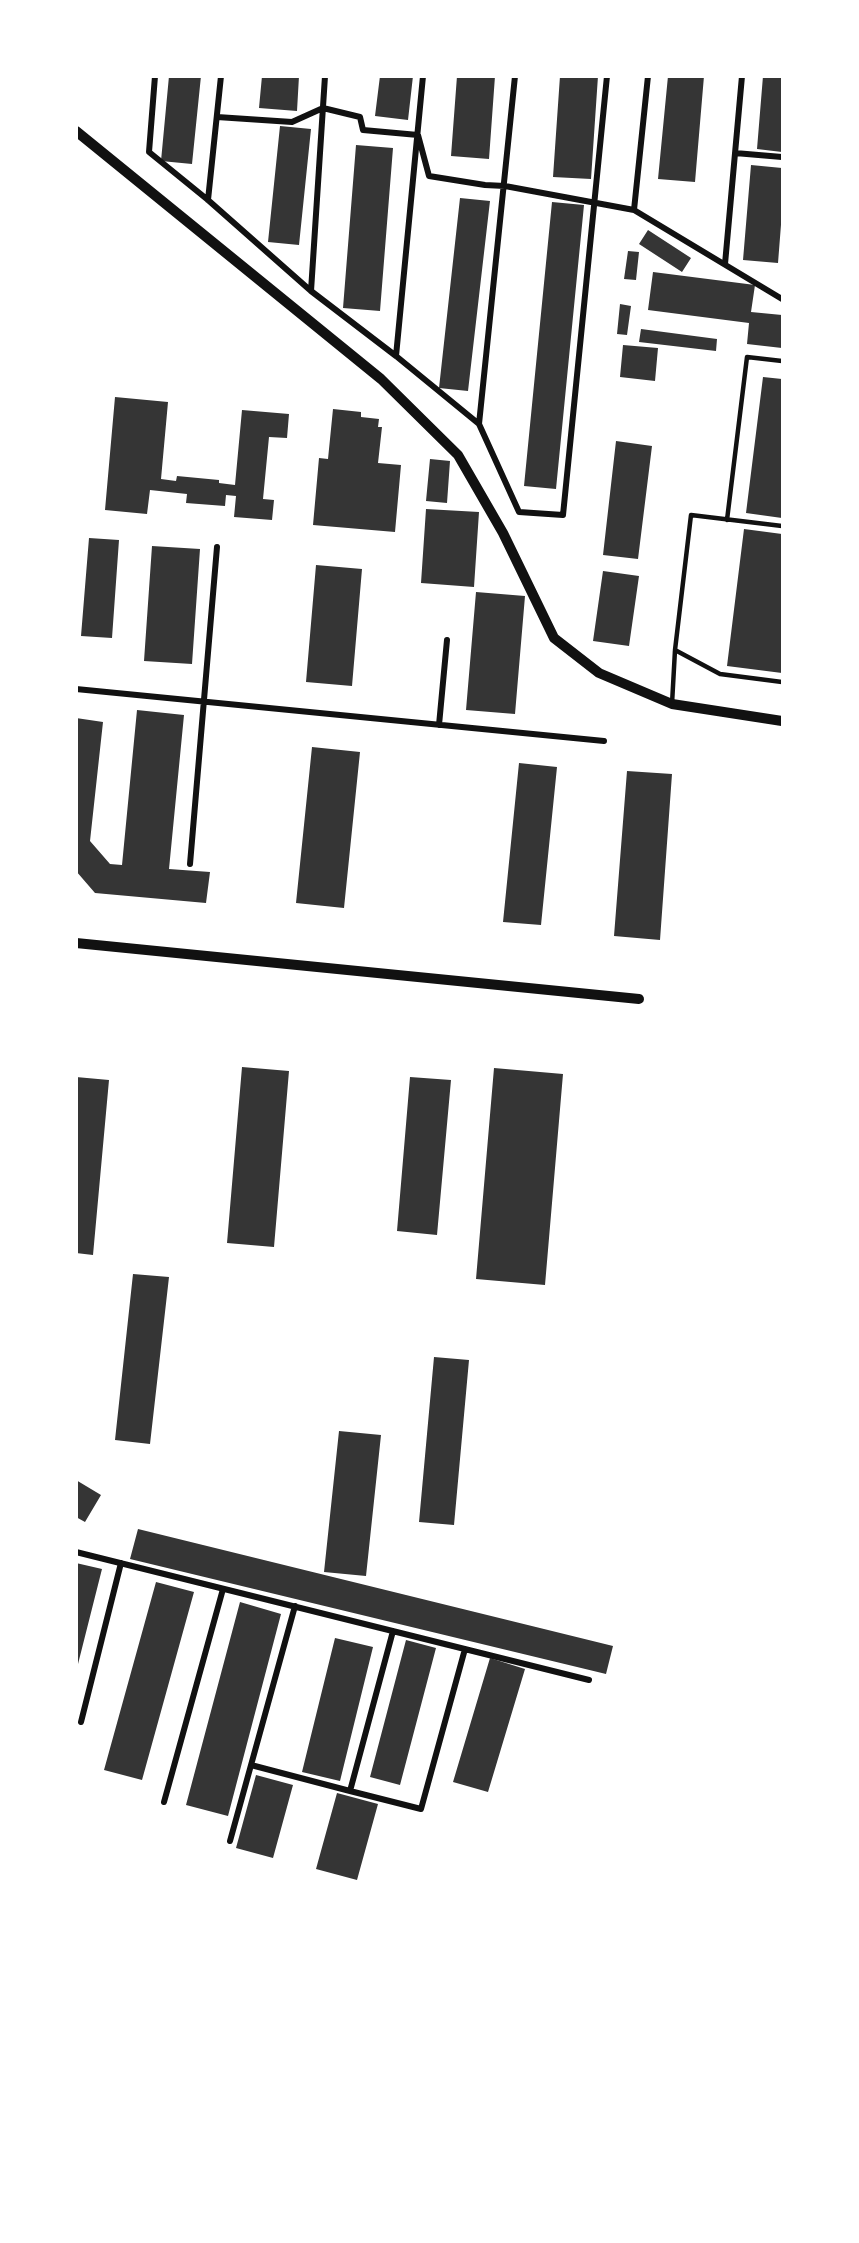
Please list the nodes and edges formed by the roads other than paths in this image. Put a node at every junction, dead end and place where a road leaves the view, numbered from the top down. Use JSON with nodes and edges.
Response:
{"nodes":[{"id":1,"x":155,"y":76,"type":"edge"},
{"id":2,"x":221,"y":76,"type":"edge"},
{"id":3,"x":325,"y":76,"type":"edge"},
{"id":4,"x":423,"y":76,"type":"edge"},
{"id":5,"x":515,"y":76,"type":"edge"},
{"id":6,"x":607,"y":76,"type":"edge"},
{"id":7,"x":648,"y":76,"type":"edge"},
{"id":8,"x":742,"y":76,"type":"edge"},
{"id":9,"x":322,"y":108,"type":"junction"},
{"id":10,"x":217,"y":117,"type":"junction"},
{"id":11,"x":77,"y":133,"type":"edge"},
{"id":12,"x":418,"y":135,"type":"junction"},
{"id":13,"x":735,"y":153,"type":"junction"},
{"id":14,"x":783,"y":158,"type":"edge"},
{"id":15,"x":505,"y":186,"type":"junction"},
{"id":16,"x":208,"y":200,"type":"junction"},
{"id":17,"x":596,"y":201,"type":"junction"},
{"id":18,"x":634,"y":210,"type":"junction"},
{"id":19,"x":725,"y":264,"type":"junction"},
{"id":20,"x":311,"y":291,"type":"junction"},
{"id":21,"x":783,"y":299,"type":"edge"},
{"id":22,"x":396,"y":356,"type":"junction"},
{"id":23,"x":783,"y":362,"type":"edge"},
{"id":24,"x":479,"y":424,"type":"junction"},
{"id":25,"x":727,"y":520,"type":"junction"},
{"id":26,"x":783,"y":526,"type":"edge"},
{"id":27,"x":217,"y":547,"type":"dead end"},
{"id":28,"x":447,"y":640,"type":"dead end"},
{"id":29,"x":675,"y":650,"type":"junction"},
{"id":30,"x":783,"y":682,"type":"edge"},
{"id":31,"x":76,"y":688,"type":"edge"},
{"id":32,"x":204,"y":701,"type":"junction"},
{"id":33,"x":672,"y":704,"type":"junction"},
{"id":34,"x":783,"y":722,"type":"edge"},
{"id":35,"x":439,"y":725,"type":"junction"},
{"id":36,"x":604,"y":741,"type":"dead end"},
{"id":37,"x":190,"y":864,"type":"dead end"},
{"id":38,"x":76,"y":943,"type":"edge"},
{"id":39,"x":639,"y":999,"type":"dead end"},
{"id":40,"x":76,"y":1552,"type":"edge"},
{"id":41,"x":121,"y":1563,"type":"junction"},
{"id":42,"x":224,"y":1589,"type":"junction"},
{"id":43,"x":295,"y":1606,"type":"junction"},
{"id":44,"x":393,"y":1631,"type":"junction"},
{"id":45,"x":465,"y":1649,"type":"junction"},
{"id":46,"x":588,"y":1680,"type":"dead end"},
{"id":47,"x":81,"y":1722,"type":"dead end"},
{"id":48,"x":250,"y":1765,"type":"junction"},
{"id":49,"x":350,"y":1791,"type":"junction"},
{"id":50,"x":164,"y":1802,"type":"dead end"},
{"id":51,"x":230,"y":1841,"type":"dead end"}],
"edges":[{"from":1,"to":16,"type":"street"},
{"from":2,"to":10,"type":"street"},
{"from":3,"to":9,"type":"street"},
{"from":4,"to":12,"type":"street"},
{"from":5,"to":15,"type":"street"},
{"from":6,"to":17,"type":"street"},
{"from":7,"to":18,"type":"street"},
{"from":8,"to":13,"type":"street"},
{"from":9,"to":10,"type":"street"},
{"from":9,"to":12,"type":"street"},
{"from":9,"to":20,"type":"street"},
{"from":10,"to":16,"type":"street"},
{"from":11,"to":33,"type":"street"},
{"from":12,"to":15,"type":"street"},
{"from":12,"to":22,"type":"street"},
{"from":13,"to":14,"type":"street"},
{"from":13,"to":19,"type":"street"},
{"from":15,"to":17,"type":"street"},
{"from":15,"to":24,"type":"street"},
{"from":16,"to":20,"type":"street"},
{"from":17,"to":18,"type":"street"},
{"from":17,"to":24,"type":"street"},
{"from":18,"to":19,"type":"street"},
{"from":19,"to":21,"type":"street"},
{"from":20,"to":22,"type":"street"},
{"from":22,"to":24,"type":"street"},
{"from":23,"to":25,"type":"lane"},
{"from":25,"to":26,"type":"lane"},
{"from":25,"to":29,"type":"lane"},
{"from":27,"to":32,"type":"street"},
{"from":28,"to":35,"type":"street"},
{"from":29,"to":30,"type":"lane"},
{"from":29,"to":33,"type":"lane"},
{"from":31,"to":32,"type":"street"},
{"from":32,"to":35,"type":"street"},
{"from":32,"to":37,"type":"street"},
{"from":33,"to":34,"type":"street"},
{"from":35,"to":36,"type":"street"},
{"from":38,"to":39,"type":"street"},
{"from":40,"to":41,"type":"street"},
{"from":41,"to":42,"type":"street"},
{"from":41,"to":47,"type":"street"},
{"from":42,"to":43,"type":"street"},
{"from":42,"to":50,"type":"street"},
{"from":43,"to":44,"type":"street"},
{"from":43,"to":48,"type":"street"},
{"from":44,"to":45,"type":"street"},
{"from":44,"to":49,"type":"street"},
{"from":45,"to":46,"type":"street"},
{"from":45,"to":49,"type":"street"},
{"from":48,"to":49,"type":"street"},
{"from":48,"to":51,"type":"street"}]}
